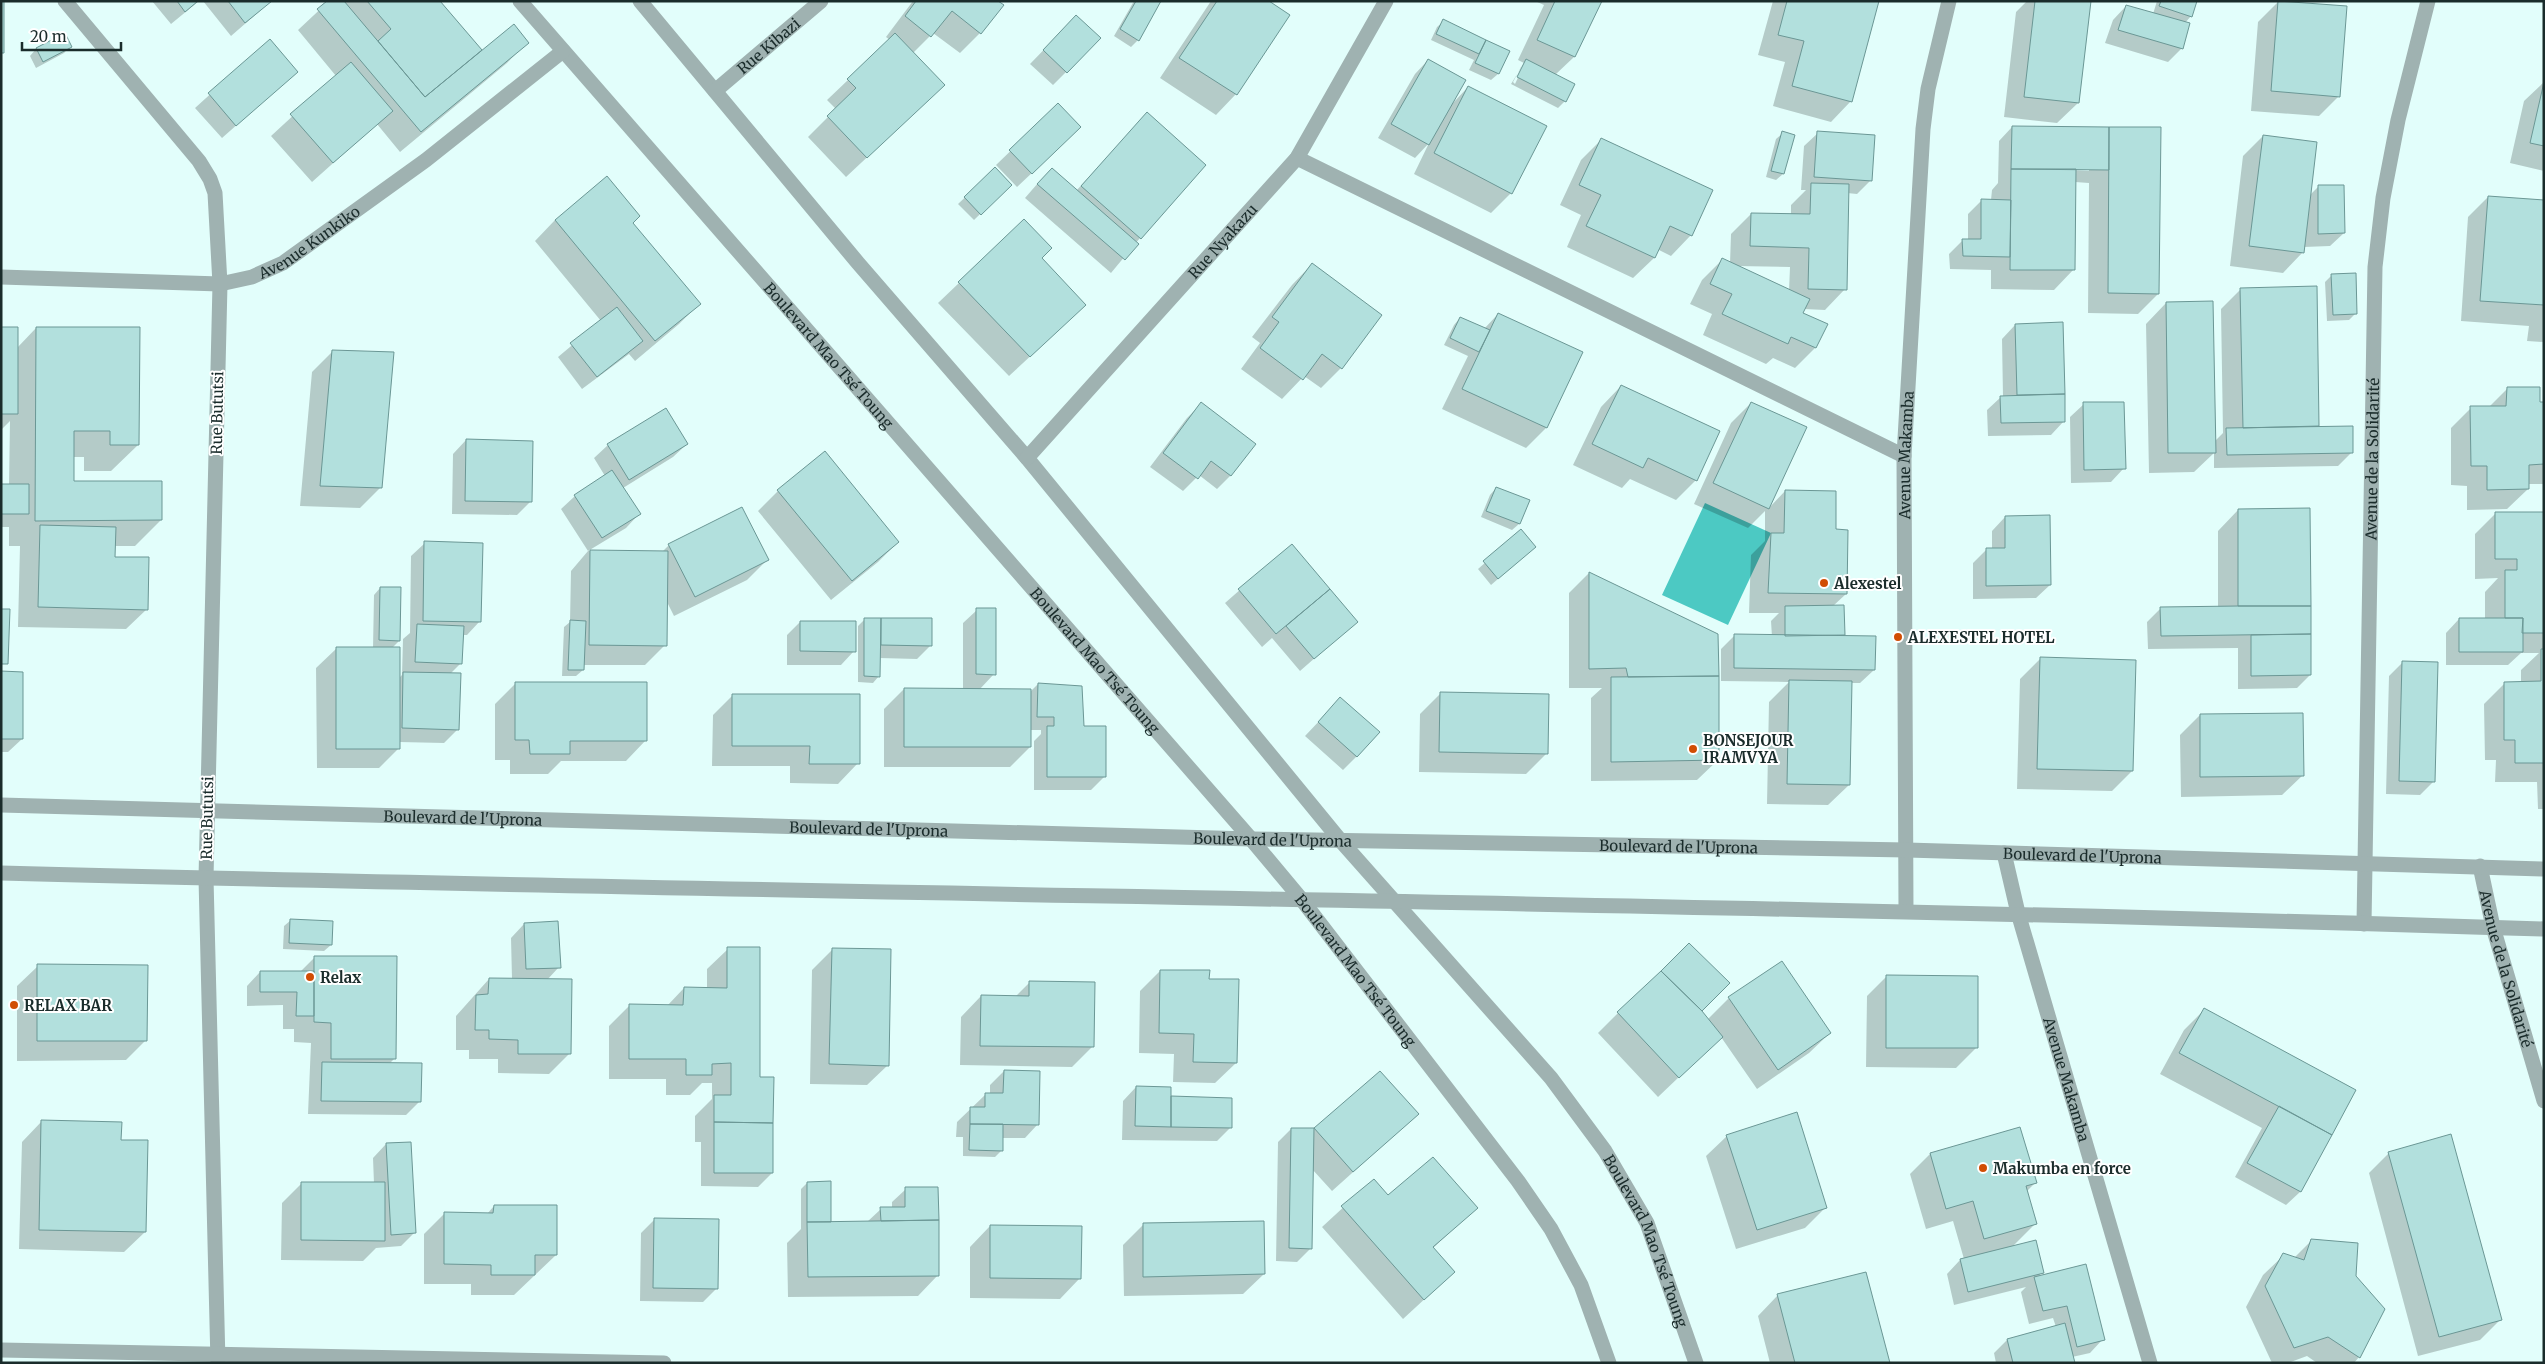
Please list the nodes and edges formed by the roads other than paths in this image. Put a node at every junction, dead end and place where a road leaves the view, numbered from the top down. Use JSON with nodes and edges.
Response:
{"nodes":[{"id":1,"x":64,"y":1,"type":"edge"},
{"id":2,"x":520,"y":1,"type":"edge"},
{"id":3,"x":640,"y":1,"type":"edge"},
{"id":4,"x":821,"y":1,"type":"edge"},
{"id":5,"x":1386,"y":1,"type":"edge"},
{"id":6,"x":1949,"y":1,"type":"edge"},
{"id":7,"x":2428,"y":1,"type":"edge"},
{"id":8,"x":562,"y":51,"type":"junction"},
{"id":9,"x":715,"y":91,"type":"junction"},
{"id":10,"x":1297,"y":158,"type":"junction"},
{"id":11,"x":1,"y":277,"type":"edge"},
{"id":12,"x":220,"y":284,"type":"junction"},
{"id":13,"x":1904,"y":456,"type":"junction"},
{"id":14,"x":1027,"y":458,"type":"junction"},
{"id":15,"x":1,"y":806,"type":"edge"},
{"id":16,"x":207,"y":812,"type":"junction"},
{"id":17,"x":1251,"y":839,"type":"junction"},
{"id":18,"x":1340,"y":840,"type":"junction"},
{"id":19,"x":1906,"y":850,"type":"junction"},
{"id":20,"x":2004,"y":853,"type":"junction"},
{"id":21,"x":2364,"y":864,"type":"junction"},
{"id":22,"x":2480,"y":866,"type":"junction"},
{"id":23,"x":2544,"y":869,"type":"edge"},
{"id":24,"x":1,"y":873,"type":"edge"},
{"id":25,"x":206,"y":878,"type":"junction"},
{"id":26,"x":1302,"y":900,"type":"junction"},
{"id":27,"x":1398,"y":902,"type":"junction"},
{"id":28,"x":1906,"y":911,"type":"junction"},
{"id":29,"x":2018,"y":914,"type":"junction"},
{"id":30,"x":2364,"y":924,"type":"junction"},
{"id":31,"x":2492,"y":928,"type":"junction"},
{"id":32,"x":2544,"y":929,"type":"edge"},
{"id":33,"x":2544,"y":1101,"type":"edge"},
{"id":34,"x":1,"y":1350,"type":"edge"},
{"id":35,"x":218,"y":1359,"type":"edge"},
{"id":36,"x":664,"y":1363,"type":"edge"},
{"id":37,"x":1609,"y":1363,"type":"edge"},
{"id":38,"x":1696,"y":1363,"type":"edge"},
{"id":39,"x":2150,"y":1363,"type":"edge"}],
"edges":[{"from":1,"to":12,"type":"street","name":"Rue Bututsi"},
{"from":2,"to":8,"type":"street","name":"Boulevard Mao Tsé Toung"},
{"from":3,"to":9,"type":"street","name":"Boulevard Mao Tsé Toung"},
{"from":4,"to":9,"type":"street","name":"Rue Kibazi"},
{"from":5,"to":10,"type":"street","name":"Rue Nyakazu"},
{"from":6,"to":13,"type":"street","name":"Avenue Makamba"},
{"from":7,"to":21,"type":"street","name":"Avenue de la Solidarité"},
{"from":8,"to":12,"type":"street","name":"Avenue Kunkiko"},
{"from":8,"to":17,"type":"street","name":"Boulevard Mao Tsé Toung"},
{"from":9,"to":14,"type":"street","name":"Boulevard Mao Tsé Toung"},
{"from":10,"to":13,"type":"street"},
{"from":10,"to":14,"type":"street","name":"Rue Nyakazu"},
{"from":11,"to":12,"type":"street","name":"Avenue Kunkiko"},
{"from":12,"to":16,"type":"street","name":"Rue Bututsi"},
{"from":13,"to":19,"type":"street","name":"Avenue Makamba"},
{"from":14,"to":18,"type":"street","name":"Boulevard Mao Tsé Toung"},
{"from":15,"to":16,"type":"street","name":"Boulevard de l'Uprona"},
{"from":16,"to":17,"type":"street","name":"Boulevard de l'Uprona"},
{"from":16,"to":25,"type":"street","name":"Rue Bututsi"},
{"from":17,"to":18,"type":"street","name":"Boulevard de l'Uprona"},
{"from":17,"to":26,"type":"street","name":"Boulevard Mao Tsé Toung"},
{"from":18,"to":19,"type":"street","name":"Boulevard de l'Uprona"},
{"from":18,"to":27,"type":"street","name":"Boulevard Mao Tsé Toung"},
{"from":19,"to":20,"type":"street","name":"Boulevard de l'Uprona"},
{"from":19,"to":28,"type":"street","name":"Avenue Makamba"},
{"from":20,"to":21,"type":"street","name":"Boulevard de l'Uprona"},
{"from":20,"to":29,"type":"street","name":"Avenue Makamba"},
{"from":21,"to":22,"type":"street","name":"Boulevard de l'Uprona"},
{"from":21,"to":30,"type":"street","name":"Avenue de la Solidarité"},
{"from":22,"to":23,"type":"street","name":"Boulevard de l'Uprona"},
{"from":22,"to":31,"type":"street","name":"Avenue de la Solidarité"},
{"from":24,"to":25,"type":"street"},
{"from":25,"to":26,"type":"street"},
{"from":25,"to":35,"type":"street","name":"Rue Bututsi"},
{"from":26,"to":27,"type":"street"},
{"from":26,"to":37,"type":"street","name":"Boulevard Mao Tsé Toung"},
{"from":27,"to":28,"type":"street"},
{"from":27,"to":38,"type":"street","name":"Boulevard Mao Tsé Toung"},
{"from":28,"to":29,"type":"street"},
{"from":29,"to":30,"type":"street"},
{"from":29,"to":39,"type":"street","name":"Avenue Makamba"},
{"from":30,"to":31,"type":"street"},
{"from":31,"to":32,"type":"street"},
{"from":31,"to":33,"type":"street","name":"Avenue de la Solidarité"},
{"from":34,"to":35,"type":"street"},
{"from":35,"to":36,"type":"street"}]}
